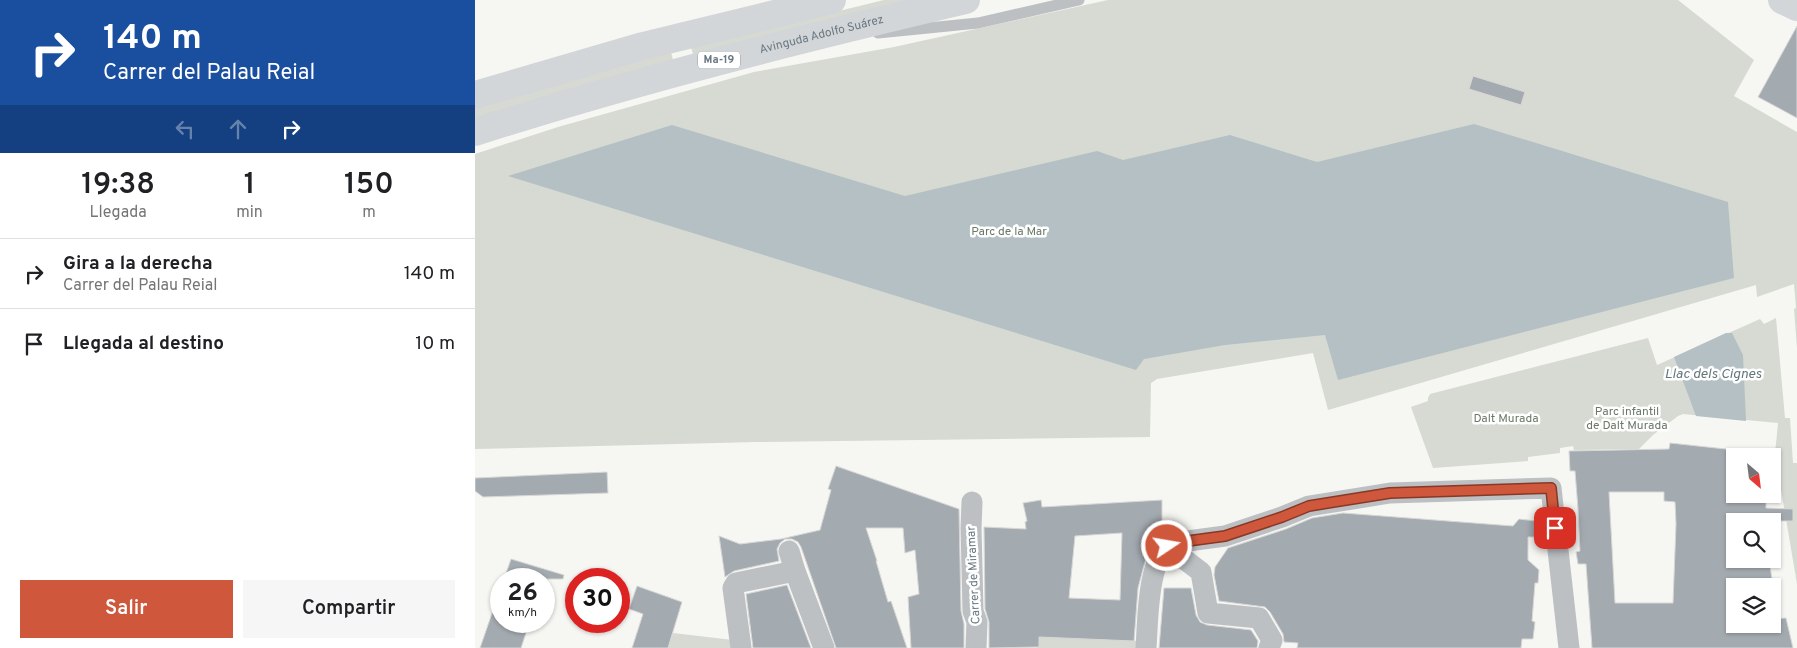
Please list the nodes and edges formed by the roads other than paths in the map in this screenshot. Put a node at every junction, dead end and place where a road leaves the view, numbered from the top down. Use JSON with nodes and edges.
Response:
{"nodes":[{"id":1,"x":832,"y":0,"type":"edge"},
{"id":2,"x":966,"y":0,"type":"edge"},
{"id":3,"x":1079,"y":0,"type":"edge"},
{"id":4,"x":1782,"y":0,"type":"edge"},
{"id":5,"x":1797,"y":7,"type":"edge"},
{"id":6,"x":787,"y":43,"type":"junction"},
{"id":7,"x":475,"y":95,"type":"edge"},
{"id":8,"x":475,"y":132,"type":"edge"},
{"id":9,"x":972,"y":502,"type":"dead end"},
{"id":10,"x":1167,"y":546,"type":"junction"},
{"id":11,"x":741,"y":648,"type":"edge"},
{"id":12,"x":824,"y":648,"type":"edge"},
{"id":13,"x":976,"y":648,"type":"edge"},
{"id":14,"x":1146,"y":648,"type":"edge"},
{"id":15,"x":1269,"y":648,"type":"edge"},
{"id":16,"x":1569,"y":648,"type":"edge"}],
"edges":[{"from":1,"to":7,"type":"highway","number":"Ma-19"},
{"from":2,"to":6,"type":"highway","name":"Avinguda Adolfo Suárez","number":"Ma-19"},
{"from":3,"to":6,"type":"lane"},
{"from":4,"to":5,"type":"highway"},
{"from":6,"to":8,"type":"highway","name":"Avinguda Adolfo Suárez","number":"Ma-19"},
{"from":9,"to":13,"type":"street","name":"Carrer de Miramar"},
{"from":10,"to":14,"type":"street"},
{"from":10,"to":15,"type":"street"},
{"from":10,"to":16,"type":"street"},
{"from":11,"to":12,"type":"street"}]}
